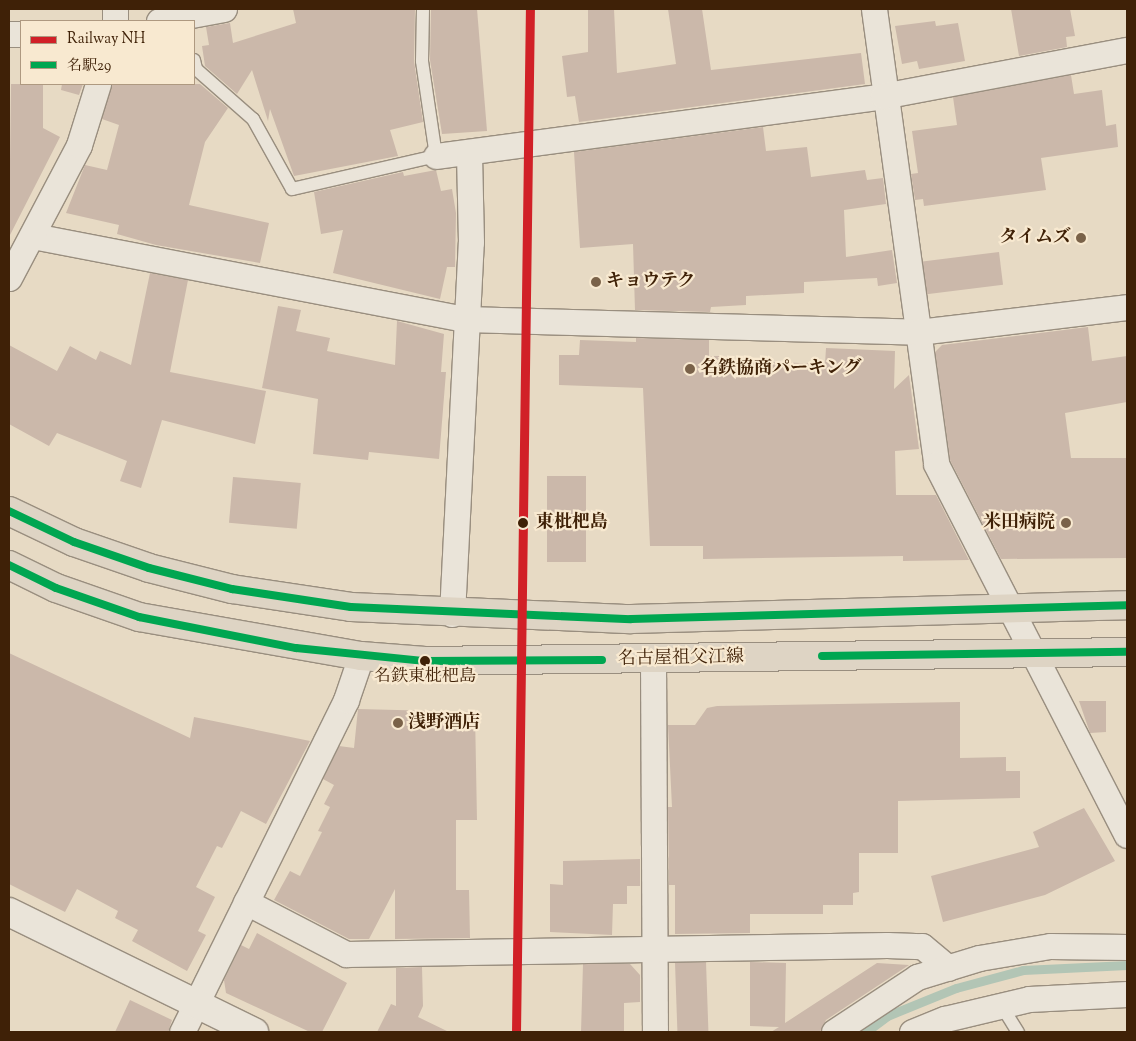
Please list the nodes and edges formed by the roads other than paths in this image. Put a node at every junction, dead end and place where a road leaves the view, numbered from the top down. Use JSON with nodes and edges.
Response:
{"nodes":[{"id":1,"x":224,"y":9,"type":"edge"},
{"id":2,"x":423,"y":9,"type":"edge"},
{"id":3,"x":874,"y":9,"type":"edge"},
{"id":4,"x":185,"y":19,"type":"edge"},
{"id":5,"x":172,"y":20,"type":"edge"},
{"id":6,"x":1127,"y":50,"type":"edge"},
{"id":7,"x":195,"y":64,"type":"edge"},
{"id":8,"x":98,"y":85,"type":"edge"},
{"id":9,"x":883,"y":96,"type":"junction"},
{"id":10,"x":469,"y":152,"type":"junction"},
{"id":11,"x":436,"y":156,"type":"junction"},
{"id":12,"x":33,"y":236,"type":"junction"},
{"id":13,"x":9,"y":278,"type":"edge"},
{"id":14,"x":1127,"y":307,"type":"edge"},
{"id":15,"x":465,"y":319,"type":"junction"},
{"id":16,"x":918,"y":332,"type":"junction"},
{"id":17,"x":9,"y":511,"type":"edge"},
{"id":18,"x":9,"y":565,"type":"edge"},
{"id":19,"x":1127,"y":605,"type":"edge"},
{"id":20,"x":1009,"y":606,"type":"junction"},
{"id":21,"x":452,"y":614,"type":"junction"},
{"id":22,"x":1127,"y":652,"type":"edge"},
{"id":23,"x":1030,"y":653,"type":"junction"},
{"id":24,"x":361,"y":656,"type":"junction"},
{"id":25,"x":653,"y":659,"type":"junction"},
{"id":26,"x":1127,"y":835,"type":"edge"},
{"id":27,"x":246,"y":902,"type":"junction"},
{"id":28,"x":9,"y":912,"type":"edge"},
{"id":29,"x":1127,"y":947,"type":"edge"},
{"id":30,"x":654,"y":950,"type":"junction"},
{"id":31,"x":948,"y":968,"type":"junction"},
{"id":32,"x":1127,"y":994,"type":"edge"},
{"id":33,"x":196,"y":1004,"type":"junction"},
{"id":34,"x":1001,"y":1005,"type":"junction"},
{"id":35,"x":182,"y":1032,"type":"edge"},
{"id":36,"x":254,"y":1032,"type":"edge"},
{"id":37,"x":655,"y":1032,"type":"edge"},
{"id":38,"x":834,"y":1032,"type":"edge"},
{"id":39,"x":912,"y":1032,"type":"edge"},
{"id":40,"x":1018,"y":1032,"type":"edge"}],
"edges":[{"from":1,"to":4,"type":"street"},
{"from":2,"to":11,"type":"lane"},
{"from":3,"to":9,"type":"street"},
{"from":4,"to":5,"type":"street"},
{"from":6,"to":9,"type":"street"},
{"from":7,"to":11,"type":"lane"},
{"from":8,"to":12,"type":"street"},
{"from":9,"to":10,"type":"street"},
{"from":9,"to":16,"type":"street"},
{"from":10,"to":11,"type":"street"},
{"from":10,"to":15,"type":"street"},
{"from":12,"to":13,"type":"street"},
{"from":12,"to":15,"type":"street"},
{"from":14,"to":16,"type":"street"},
{"from":15,"to":16,"type":"street"},
{"from":15,"to":21,"type":"street"},
{"from":16,"to":20,"type":"street"},
{"from":17,"to":21,"type":"main road"},
{"from":18,"to":24,"type":"main road","name":"名古屋祖父江線"},
{"from":19,"to":20,"type":"main road"},
{"from":20,"to":21,"type":"main road"},
{"from":20,"to":23,"type":"street"},
{"from":22,"to":23,"type":"main road","name":"名古屋祖父江線"},
{"from":23,"to":25,"type":"main road","name":"名古屋祖父江線"},
{"from":23,"to":26,"type":"street"},
{"from":24,"to":25,"type":"main road","name":"名古屋祖父江線"},
{"from":24,"to":27,"type":"street"},
{"from":25,"to":30,"type":"street"},
{"from":27,"to":30,"type":"street"},
{"from":27,"to":33,"type":"street"},
{"from":28,"to":33,"type":"street"},
{"from":29,"to":31,"type":"street"},
{"from":30,"to":31,"type":"street"},
{"from":30,"to":37,"type":"street"},
{"from":31,"to":38,"type":"street"},
{"from":32,"to":34,"type":"street"},
{"from":33,"to":35,"type":"street"},
{"from":33,"to":36,"type":"street"},
{"from":34,"to":39,"type":"street"},
{"from":34,"to":40,"type":"lane"}]}
